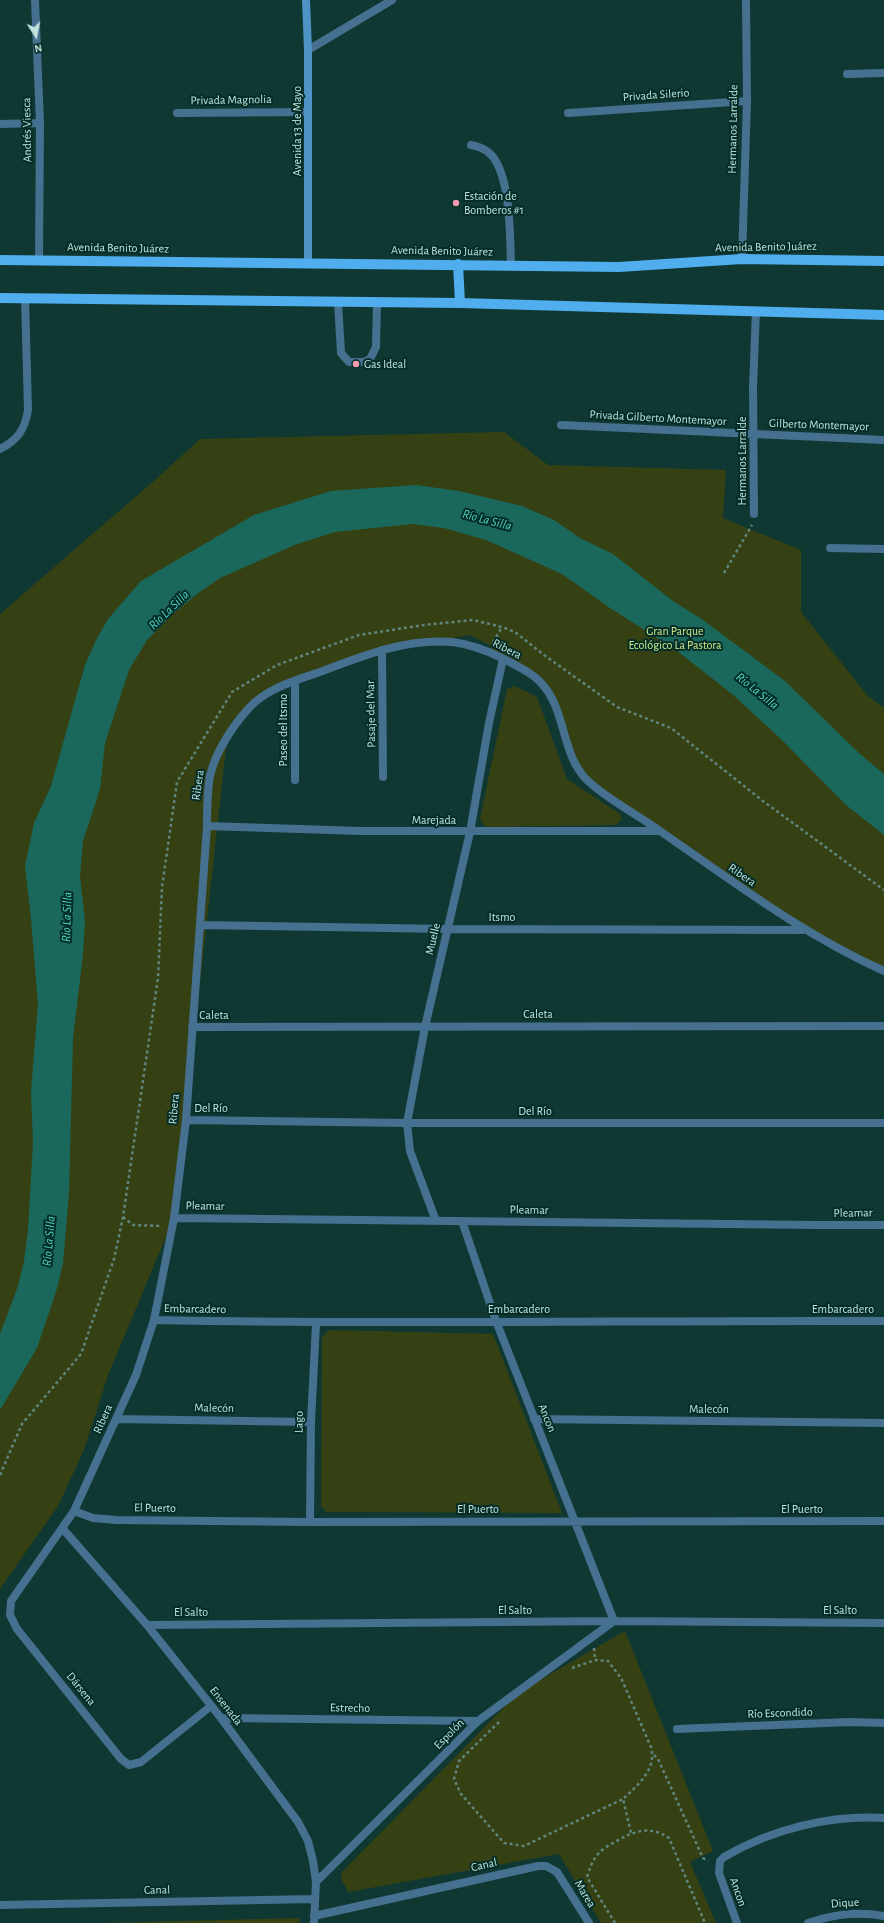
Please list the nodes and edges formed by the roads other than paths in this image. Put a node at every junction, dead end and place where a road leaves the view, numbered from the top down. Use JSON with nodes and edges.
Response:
{"nodes":[{"id":1,"x":35,"y":0,"type":"edge"},
{"id":2,"x":306,"y":0,"type":"edge"},
{"id":3,"x":392,"y":0,"type":"edge"},
{"id":4,"x":746,"y":0,"type":"edge"},
{"id":5,"x":308,"y":50,"type":"junction"},
{"id":6,"x":884,"y":73,"type":"edge"},
{"id":7,"x":847,"y":74,"type":"dead end"},
{"id":8,"x":747,"y":101,"type":"junction"},
{"id":9,"x":308,"y":112,"type":"junction"},
{"id":10,"x":177,"y":113,"type":"dead end"},
{"id":11,"x":568,"y":113,"type":"dead end"},
{"id":12,"x":40,"y":123,"type":"junction"},
{"id":13,"x":0,"y":124,"type":"edge"},
{"id":14,"x":471,"y":144,"type":"dead end"},
{"id":15,"x":742,"y":259,"type":"junction"},
{"id":16,"x":0,"y":260,"type":"edge"},
{"id":17,"x":40,"y":260,"type":"junction"},
{"id":18,"x":884,"y":261,"type":"edge"},
{"id":19,"x":308,"y":263,"type":"junction"},
{"id":20,"x":458,"y":264,"type":"junction"},
{"id":21,"x":512,"y":265,"type":"junction"},
{"id":22,"x":0,"y":298,"type":"edge"},
{"id":23,"x":25,"y":298,"type":"junction"},
{"id":24,"x":338,"y":302,"type":"junction"},
{"id":25,"x":377,"y":302,"type":"junction"},
{"id":26,"x":460,"y":303,"type":"junction"},
{"id":27,"x":756,"y":311,"type":"junction"},
{"id":28,"x":884,"y":315,"type":"edge"},
{"id":29,"x":561,"y":425,"type":"dead end"},
{"id":30,"x":754,"y":435,"type":"junction"},
{"id":31,"x":884,"y":440,"type":"edge"},
{"id":32,"x":0,"y":449,"type":"edge"},
{"id":33,"x":754,"y":514,"type":"road end"},
{"id":34,"x":830,"y":548,"type":"dead end"},
{"id":35,"x":884,"y":549,"type":"edge"},
{"id":36,"x":382,"y":650,"type":"junction"},
{"id":37,"x":503,"y":659,"type":"junction"},
{"id":38,"x":295,"y":681,"type":"junction"},
{"id":39,"x":383,"y":776,"type":"dead end"},
{"id":40,"x":294,"y":780,"type":"dead end"},
{"id":41,"x":207,"y":826,"type":"junction"},
{"id":42,"x":661,"y":831,"type":"junction"},
{"id":43,"x":470,"y":832,"type":"junction"},
{"id":44,"x":200,"y":925,"type":"junction"},
{"id":45,"x":448,"y":929,"type":"junction"},
{"id":46,"x":804,"y":930,"type":"junction"},
{"id":47,"x":884,"y":971,"type":"edge"},
{"id":48,"x":884,"y":1026,"type":"edge"},
{"id":49,"x":192,"y":1027,"type":"junction"},
{"id":50,"x":425,"y":1027,"type":"junction"},
{"id":51,"x":186,"y":1120,"type":"junction"},
{"id":52,"x":407,"y":1123,"type":"junction"},
{"id":53,"x":884,"y":1123,"type":"edge"},
{"id":54,"x":174,"y":1218,"type":"junction"},
{"id":55,"x":436,"y":1221,"type":"junction"},
{"id":56,"x":462,"y":1221,"type":"junction"},
{"id":57,"x":884,"y":1225,"type":"edge"},
{"id":58,"x":154,"y":1320,"type":"junction"},
{"id":59,"x":496,"y":1321,"type":"junction"},
{"id":60,"x":884,"y":1321,"type":"edge"},
{"id":61,"x":316,"y":1324,"type":"junction"},
{"id":62,"x":117,"y":1418,"type":"junction"},
{"id":63,"x":534,"y":1419,"type":"junction"},
{"id":64,"x":311,"y":1422,"type":"junction"},
{"id":65,"x":884,"y":1423,"type":"edge"},
{"id":66,"x":74,"y":1511,"type":"junction"},
{"id":67,"x":576,"y":1521,"type":"junction"},
{"id":68,"x":884,"y":1521,"type":"edge"},
{"id":69,"x":310,"y":1522,"type":"junction"},
{"id":70,"x":63,"y":1529,"type":"junction"},
{"id":71,"x":10,"y":1615,"type":"joint"},
{"id":72,"x":614,"y":1621,"type":"junction"},
{"id":73,"x":884,"y":1623,"type":"edge"},
{"id":74,"x":147,"y":1625,"type":"junction"},
{"id":75,"x":211,"y":1706,"type":"junction"},
{"id":76,"x":221,"y":1718,"type":"junction"},
{"id":77,"x":478,"y":1721,"type":"junction"},
{"id":78,"x":884,"y":1723,"type":"edge"},
{"id":79,"x":677,"y":1728,"type":"dead end"},
{"id":80,"x":884,"y":1818,"type":"edge"},
{"id":81,"x":561,"y":1878,"type":"joint"},
{"id":82,"x":316,"y":1882,"type":"junction"},
{"id":83,"x":315,"y":1899,"type":"junction"},
{"id":84,"x":0,"y":1905,"type":"edge"},
{"id":85,"x":884,"y":1916,"type":"edge"},
{"id":86,"x":314,"y":1920,"type":"edge"},
{"id":87,"x":588,"y":1923,"type":"edge"},
{"id":88,"x":737,"y":1923,"type":"edge"},
{"id":89,"x":808,"y":1923,"type":"edge"}],
"edges":[{"from":1,"to":12,"type":"street","name":"Andrés Viesca"},
{"from":2,"to":5,"type":"street","name":"Avenida 13 de Mayo"},
{"from":3,"to":5,"type":"street"},
{"from":4,"to":8,"type":"street","name":"Hermanos Larralde"},
{"from":5,"to":9,"type":"street","name":"Avenida 13 de Mayo"},
{"from":6,"to":7,"type":"street"},
{"from":8,"to":11,"type":"street","name":"Privada Silerio"},
{"from":8,"to":15,"type":"street","name":"Hermanos Larralde"},
{"from":9,"to":10,"type":"street","name":"Privada Magnolia"},
{"from":9,"to":19,"type":"street","name":"Avenida 13 de Mayo"},
{"from":12,"to":13,"type":"street"},
{"from":12,"to":17,"type":"street","name":"Andrés Viesca"},
{"from":14,"to":21,"type":"street"},
{"from":15,"to":18,"type":"main road","name":"Avenida Benito Juárez"},
{"from":15,"to":21,"type":"main road","name":"Avenida Benito Juárez"},
{"from":16,"to":17,"type":"main road","name":"Avenida Benito Juárez"},
{"from":17,"to":19,"type":"main road","name":"Avenida Benito Juárez"},
{"from":19,"to":20,"type":"main road","name":"Avenida Benito Juárez"},
{"from":20,"to":21,"type":"main road","name":"Avenida Benito Juárez"},
{"from":20,"to":26,"type":"main road"},
{"from":22,"to":23,"type":"main road"},
{"from":23,"to":24,"type":"main road"},
{"from":23,"to":32,"type":"street"},
{"from":24,"to":25,"type":"main road"},
{"from":24,"to":25,"type":"street"},
{"from":25,"to":26,"type":"main road"},
{"from":26,"to":27,"type":"main road"},
{"from":27,"to":28,"type":"main road"},
{"from":27,"to":30,"type":"street","name":"Hermanos Larralde"},
{"from":29,"to":30,"type":"street","name":"Privada Gilberto Montemayor"},
{"from":30,"to":31,"type":"street","name":"Gilberto Montemayor"},
{"from":30,"to":33,"type":"street","name":"Hermanos Larralde"},
{"from":34,"to":35,"type":"street"},
{"from":36,"to":37,"type":"street","name":"Ribera"},
{"from":36,"to":38,"type":"street","name":"Ribera"},
{"from":36,"to":39,"type":"street","name":"Pasaje del Mar"},
{"from":37,"to":42,"type":"street","name":"Ribera"},
{"from":37,"to":43,"type":"street","name":"Muelle"},
{"from":38,"to":40,"type":"street","name":"Paseo del Itsmo"},
{"from":38,"to":41,"type":"street","name":"Ribera"},
{"from":41,"to":43,"type":"street","name":"Marejada"},
{"from":41,"to":44,"type":"street","name":"Ribera"},
{"from":42,"to":43,"type":"street","name":"Marejada"},
{"from":42,"to":46,"type":"street","name":"Ribera"},
{"from":43,"to":45,"type":"street","name":"Muelle"},
{"from":44,"to":45,"type":"street","name":"Itsmo"},
{"from":44,"to":49,"type":"street","name":"Ribera"},
{"from":45,"to":46,"type":"street","name":"Itsmo"},
{"from":45,"to":50,"type":"street","name":"Muelle"},
{"from":46,"to":47,"type":"street","name":"Ribera"},
{"from":48,"to":50,"type":"street","name":"Caleta"},
{"from":49,"to":50,"type":"street","name":"Caleta"},
{"from":49,"to":51,"type":"street","name":"Ribera"},
{"from":50,"to":52,"type":"street","name":"Muelle"},
{"from":51,"to":52,"type":"street","name":"Del Río"},
{"from":51,"to":54,"type":"street","name":"Ribera"},
{"from":52,"to":53,"type":"street","name":"Del Río"},
{"from":52,"to":55,"type":"street","name":"Muelle"},
{"from":54,"to":55,"type":"street","name":"Pleamar"},
{"from":54,"to":58,"type":"street","name":"Ribera"},
{"from":55,"to":56,"type":"street","name":"Pleamar"},
{"from":56,"to":57,"type":"street","name":"Pleamar"},
{"from":56,"to":59,"type":"street","name":"Ancon"},
{"from":58,"to":61,"type":"street","name":"Embarcadero"},
{"from":58,"to":62,"type":"street","name":"Ribera"},
{"from":59,"to":60,"type":"street","name":"Embarcadero"},
{"from":59,"to":61,"type":"street","name":"Embarcadero"},
{"from":59,"to":63,"type":"street","name":"Ancon"},
{"from":61,"to":64,"type":"street","name":"Lago"},
{"from":62,"to":64,"type":"street","name":"Malecón"},
{"from":62,"to":66,"type":"street","name":"Ribera"},
{"from":63,"to":65,"type":"street","name":"Malecón"},
{"from":63,"to":67,"type":"street","name":"Ancon"},
{"from":64,"to":69,"type":"street","name":"Lago"},
{"from":66,"to":69,"type":"street","name":"El Puerto"},
{"from":66,"to":70,"type":"street","name":"Ribera"},
{"from":67,"to":68,"type":"street","name":"El Puerto"},
{"from":67,"to":69,"type":"street","name":"El Puerto"},
{"from":67,"to":72,"type":"street","name":"Ancon"},
{"from":70,"to":71,"type":"street","name":"Ribera"},
{"from":70,"to":74,"type":"street","name":"Ensenada"},
{"from":71,"to":75,"type":"street","name":"Dársena"},
{"from":72,"to":73,"type":"street","name":"El Salto"},
{"from":72,"to":74,"type":"street","name":"El Salto"},
{"from":72,"to":77,"type":"street","name":"Espolón"},
{"from":74,"to":75,"type":"street","name":"Ensenada"},
{"from":75,"to":76,"type":"street","name":"Ensenada"},
{"from":76,"to":77,"type":"street","name":"Estrecho"},
{"from":76,"to":82,"type":"street","name":"Ensenada"},
{"from":77,"to":82,"type":"street","name":"Espolón"},
{"from":78,"to":79,"type":"street","name":"Río Escondido"},
{"from":80,"to":88,"type":"street","name":"Ancon"},
{"from":81,"to":86,"type":"street","name":"Canal"},
{"from":81,"to":87,"type":"street","name":"Marea"},
{"from":82,"to":83,"type":"street","name":"Ensenada"},
{"from":83,"to":84,"type":"street","name":"Canal"},
{"from":83,"to":86,"type":"street","name":"Ensenada"},
{"from":85,"to":89,"type":"street","name":"Dique"}]}
